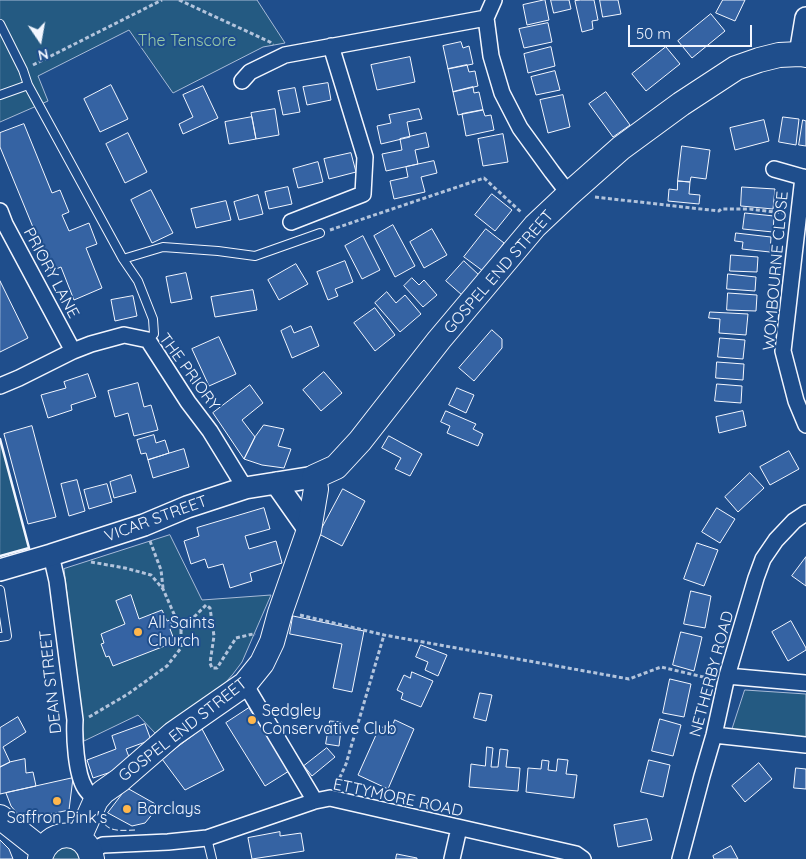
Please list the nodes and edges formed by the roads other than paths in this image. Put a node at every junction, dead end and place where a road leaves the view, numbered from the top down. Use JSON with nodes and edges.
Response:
{"nodes":[{"id":1,"x":494,"y":0,"type":"edge"},
{"id":2,"x":486,"y":18,"type":"junction"},
{"id":3,"x":806,"y":18,"type":"edge"},
{"id":4,"x":0,"y":24,"type":"edge"},
{"id":5,"x":331,"y":46,"type":"junction"},
{"id":6,"x":803,"y":54,"type":"edge"},
{"id":7,"x":242,"y":81,"type":"dead end"},
{"id":8,"x":28,"y":85,"type":"junction"},
{"id":9,"x":0,"y":95,"type":"edge"},
{"id":10,"x":774,"y":169,"type":"dead end"},
{"id":11,"x":804,"y":178,"type":"edge"},
{"id":12,"x":569,"y":194,"type":"junction"},
{"id":13,"x":0,"y":211,"type":"edge"},
{"id":14,"x":291,"y":222,"type":"dead end"},
{"id":15,"x":320,"y":233,"type":"road end"},
{"id":16,"x":123,"y":259,"type":"junction"},
{"id":17,"x":148,"y":340,"type":"junction"},
{"id":18,"x":73,"y":351,"type":"junction"},
{"id":19,"x":0,"y":386,"type":"edge"},
{"id":20,"x":806,"y":425,"type":"edge"},
{"id":21,"x":322,"y":473,"type":"junction"},
{"id":22,"x":276,"y":483,"type":"junction"},
{"id":23,"x":245,"y":488,"type":"junction"},
{"id":24,"x":806,"y":513,"type":"edge"},
{"id":25,"x":309,"y":530,"type":"junction"},
{"id":26,"x":51,"y":555,"type":"junction"},
{"id":27,"x":0,"y":570,"type":"edge"},
{"id":28,"x":0,"y":590,"type":"edge"},
{"id":29,"x":0,"y":637,"type":"edge"},
{"id":30,"x":726,"y":679,"type":"junction"},
{"id":31,"x":806,"y":683,"type":"edge"},
{"id":32,"x":245,"y":684,"type":"junction"},
{"id":33,"x":714,"y":735,"type":"junction"},
{"id":34,"x":806,"y":745,"type":"edge"},
{"id":35,"x":323,"y":799,"type":"junction"},
{"id":36,"x":96,"y":800,"type":"junction"},
{"id":37,"x":0,"y":817,"type":"edge"},
{"id":38,"x":459,"y":828,"type":"junction"},
{"id":39,"x":207,"y":838,"type":"junction"},
{"id":40,"x":87,"y":849,"type":"edge"},
{"id":41,"x":41,"y":855,"type":"edge"},
{"id":42,"x":212,"y":859,"type":"edge"},
{"id":43,"x":452,"y":859,"type":"edge"},
{"id":44,"x":583,"y":859,"type":"edge"},
{"id":45,"x":680,"y":859,"type":"edge"}],
"edges":[{"from":1,"to":2,"type":"street"},
{"from":2,"to":5,"type":"street"},
{"from":2,"to":12,"type":"street"},
{"from":3,"to":6,"type":"main road"},
{"from":4,"to":8,"type":"lane"},
{"from":5,"to":7,"type":"street"},
{"from":5,"to":14,"type":"street"},
{"from":6,"to":12,"type":"main road","name":"GOSPEL END STREET"},
{"from":8,"to":9,"type":"lane"},
{"from":8,"to":16,"type":"lane"},
{"from":10,"to":11,"type":"street","name":"WOMBOURNE CLOSE"},
{"from":11,"to":20,"type":"street","name":"WOMBOURNE CLOSE"},
{"from":12,"to":21,"type":"main road","name":"GOSPEL END STREET"},
{"from":13,"to":18,"type":"street","name":"PRIORY LANE"},
{"from":15,"to":16,"type":"lane"},
{"from":16,"to":17,"type":"lane"},
{"from":17,"to":18,"type":"street","name":"THE PRIORY"},
{"from":17,"to":23,"type":"street","name":"THE PRIORY"},
{"from":18,"to":19,"type":"street","name":"THE PRIORY"},
{"from":21,"to":22,"type":"main road","name":"VICAR STREET"},
{"from":21,"to":25,"type":"main road","name":"GOSPEL END STREET"},
{"from":22,"to":23,"type":"main road","name":"VICAR STREET"},
{"from":22,"to":25,"type":"main road"},
{"from":23,"to":26,"type":"main road","name":"VICAR STREET"},
{"from":24,"to":30,"type":"street","name":"NETHERBY ROAD"},
{"from":25,"to":32,"type":"main road","name":"GOSPEL END STREET"},
{"from":26,"to":27,"type":"main road","name":"VICAR STREET"},
{"from":26,"to":36,"type":"street","name":"DEAN STREET"},
{"from":28,"to":29,"type":"lane"},
{"from":30,"to":31,"type":"street"},
{"from":30,"to":33,"type":"street","name":"NETHERBY ROAD"},
{"from":32,"to":35,"type":"street"},
{"from":32,"to":36,"type":"main road","name":"GOSPEL END STREET"},
{"from":33,"to":34,"type":"street"},
{"from":33,"to":45,"type":"street","name":"NETHERBY ROAD"},
{"from":35,"to":38,"type":"street","name":"ETTYMORE ROAD"},
{"from":35,"to":39,"type":"street","name":"ETTYMORE ROAD"},
{"from":36,"to":40,"type":"main road","name":"GOSPEL END STREET"},
{"from":37,"to":41,"type":"main road"},
{"from":38,"to":43,"type":"street"},
{"from":38,"to":44,"type":"street","name":"ETTYMORE ROAD"},
{"from":39,"to":40,"type":"street","name":"ETTYMORE ROAD"},
{"from":39,"to":42,"type":"lane"},
{"from":40,"to":41,"type":"main road"}]}
